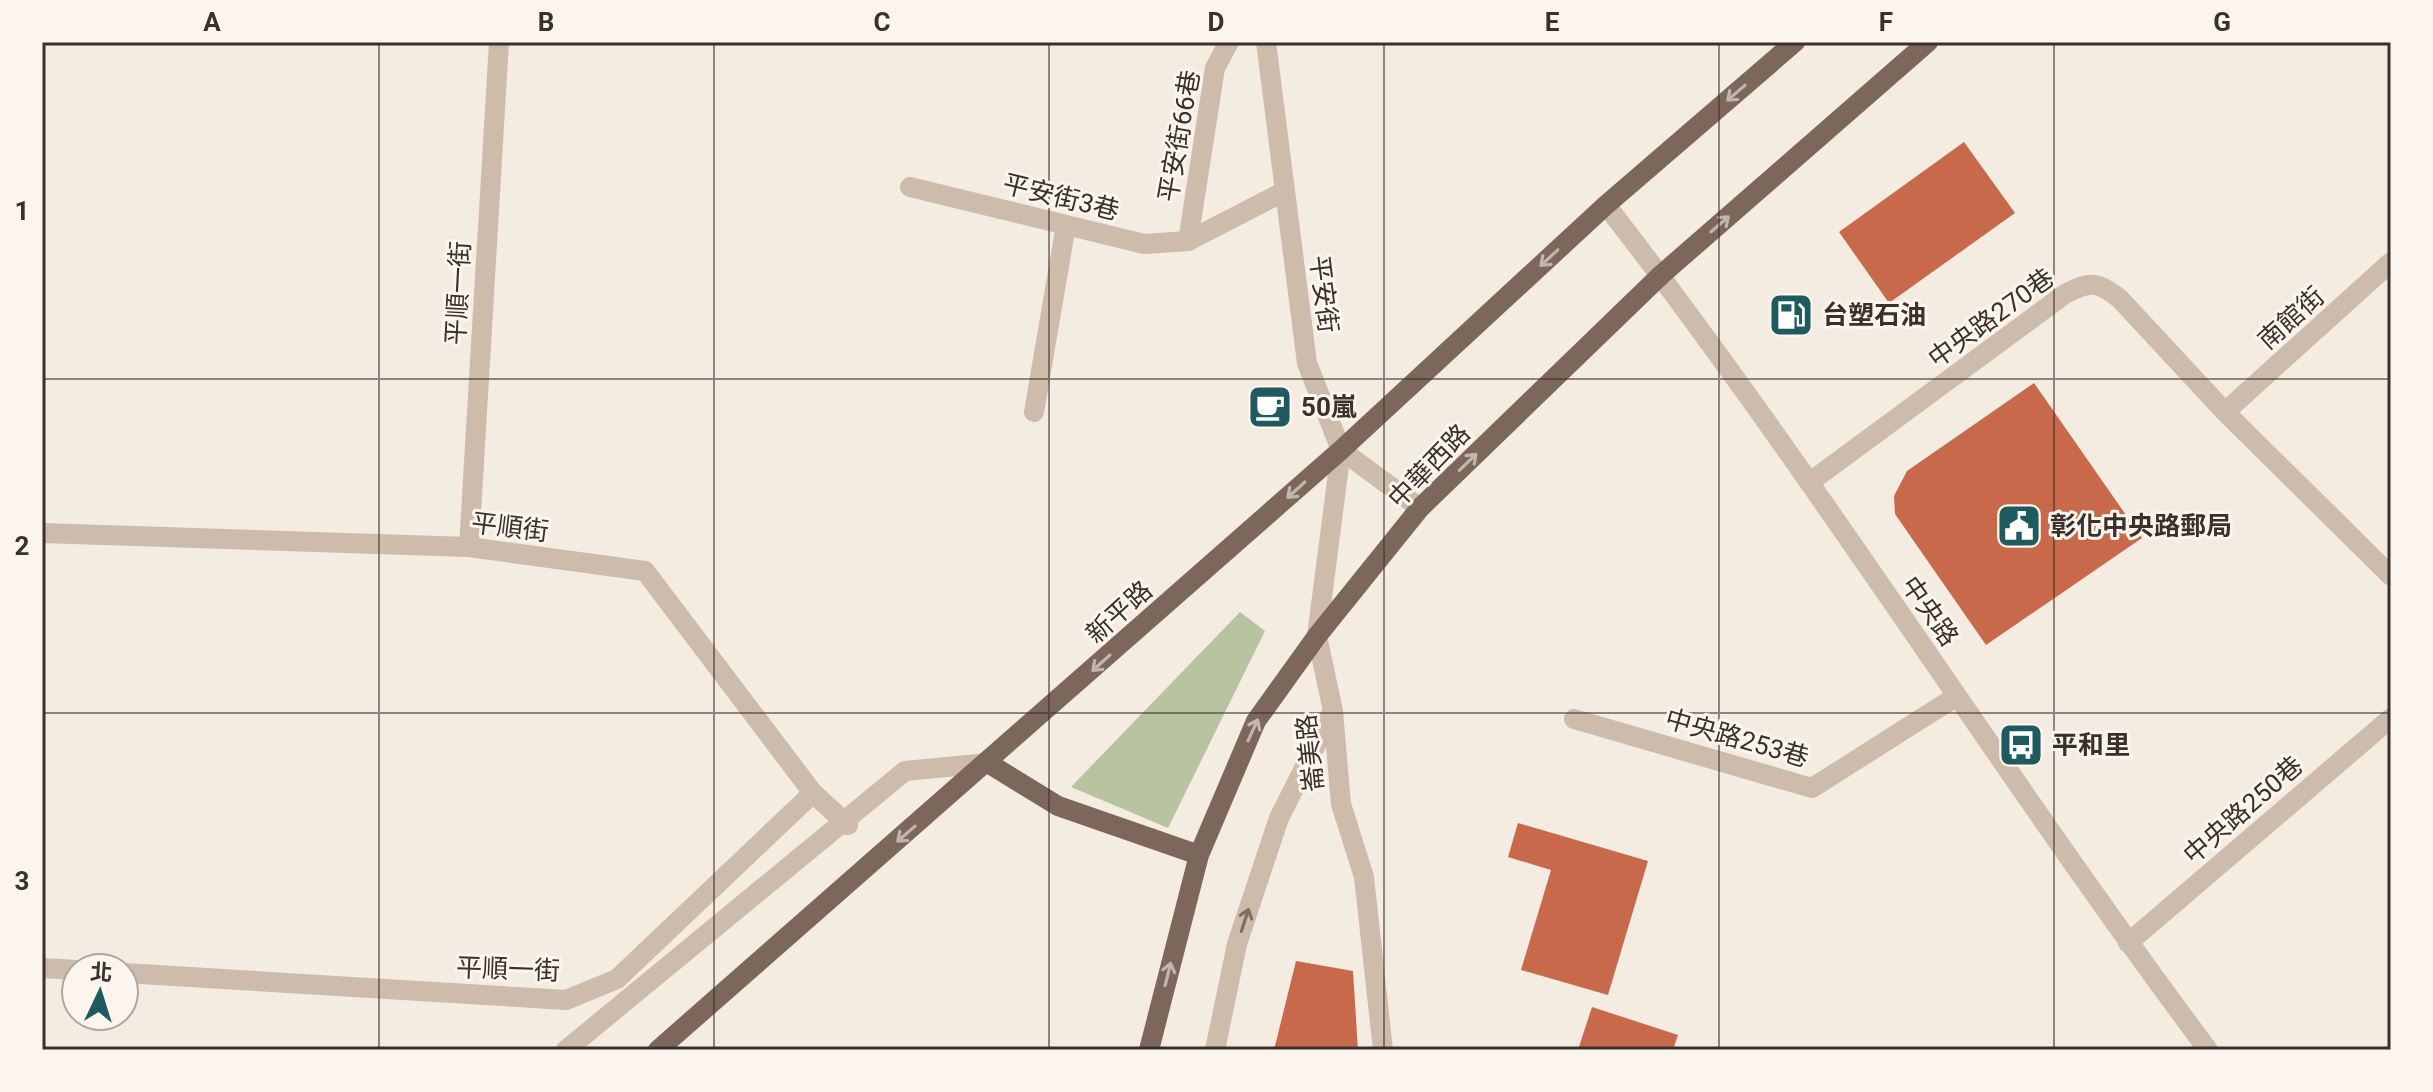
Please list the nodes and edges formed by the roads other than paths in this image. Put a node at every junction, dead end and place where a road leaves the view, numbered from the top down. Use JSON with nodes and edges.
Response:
{"nodes":[{"id":1,"x":499,"y":42,"type":"edge"},
{"id":2,"x":1229,"y":42,"type":"edge"},
{"id":3,"x":1266,"y":42,"type":"edge"},
{"id":4,"x":1795,"y":42,"type":"edge"},
{"id":5,"x":1928,"y":42,"type":"edge"},
{"id":6,"x":910,"y":187,"type":"dead end"},
{"id":7,"x":1285,"y":191,"type":"junction"},
{"id":8,"x":1606,"y":205,"type":"junction"},
{"id":9,"x":1066,"y":225,"type":"junction"},
{"id":10,"x":1188,"y":241,"type":"junction"},
{"id":11,"x":2391,"y":262,"type":"edge"},
{"id":12,"x":1661,"y":275,"type":"junction"},
{"id":13,"x":1034,"y":412,"type":"dead end"},
{"id":14,"x":2225,"y":412,"type":"junction"},
{"id":15,"x":1341,"y":450,"type":"junction"},
{"id":16,"x":1810,"y":482,"type":"junction"},
{"id":17,"x":1420,"y":508,"type":"junction"},
{"id":18,"x":42,"y":533,"type":"edge"},
{"id":19,"x":469,"y":547,"type":"junction"},
{"id":20,"x":2391,"y":576,"type":"edge"},
{"id":21,"x":1317,"y":636,"type":"junction"},
{"id":22,"x":1957,"y":696,"type":"junction"},
{"id":23,"x":1333,"y":711,"type":"junction"},
{"id":24,"x":2391,"y":718,"type":"edge"},
{"id":25,"x":1574,"y":719,"type":"dead end"},
{"id":26,"x":988,"y":763,"type":"junction"},
{"id":27,"x":813,"y":793,"type":"junction"},
{"id":28,"x":846,"y":823,"type":"junction"},
{"id":29,"x":1199,"y":855,"type":"junction"},
{"id":30,"x":2128,"y":943,"type":"junction"},
{"id":31,"x":140,"y":974,"type":"edge"},
{"id":32,"x":566,"y":1050,"type":"edge"},
{"id":33,"x":658,"y":1050,"type":"edge"},
{"id":34,"x":1149,"y":1050,"type":"edge"},
{"id":35,"x":1215,"y":1050,"type":"edge"},
{"id":36,"x":1383,"y":1050,"type":"edge"},
{"id":37,"x":2208,"y":1050,"type":"edge"}],
"edges":[{"from":1,"to":19,"type":"street","name":"平順一街"},
{"from":2,"to":10,"type":"street","name":"平安街66巷"},
{"from":3,"to":7,"type":"street","name":"平安街"},
{"from":4,"to":8,"type":"main road","one_way":true},
{"from":12,"to":5,"type":"main road","name":"中華西路","one_way":true},
{"from":6,"to":9,"type":"street","name":"平安街3巷"},
{"from":7,"to":10,"type":"street","name":"平安街3巷"},
{"from":7,"to":15,"type":"street","name":"平安街"},
{"from":8,"to":12,"type":"street","name":"中央路"},
{"from":8,"to":15,"type":"main road","name":"新平路","one_way":true},
{"from":9,"to":10,"type":"street","name":"平安街3巷"},
{"from":9,"to":13,"type":"street"},
{"from":11,"to":14,"type":"street","name":"南館街"},
{"from":12,"to":16,"type":"street","name":"中央路"},
{"from":17,"to":12,"type":"main road","name":"中華西路","one_way":true},
{"from":14,"to":16,"type":"street","name":"中央路270巷"},
{"from":14,"to":20,"type":"street"},
{"from":15,"to":17,"type":"street"},
{"from":15,"to":21,"type":"street","name":"崙美路"},
{"from":15,"to":26,"type":"main road","name":"新平路","one_way":true},
{"from":16,"to":22,"type":"street","name":"中央路"},
{"from":17,"to":21,"type":"main road","name":"中華西路"},
{"from":18,"to":19,"type":"street","name":"平順街"},
{"from":19,"to":27,"type":"street","name":"平順街"},
{"from":21,"to":23,"type":"street","name":"崙美路"},
{"from":29,"to":21,"type":"main road","name":"中華西路","one_way":true},
{"from":22,"to":25,"type":"street","name":"中央路253巷"},
{"from":22,"to":30,"type":"street","name":"中央路"},
{"from":35,"to":23,"type":"street","one_way":true},
{"from":23,"to":36,"type":"street","name":"崙美路"},
{"from":24,"to":30,"type":"street","name":"中央路250巷"},
{"from":26,"to":28,"type":"street"},
{"from":26,"to":29,"type":"main road"},
{"from":26,"to":33,"type":"main road","name":"新平路","one_way":true},
{"from":27,"to":28,"type":"street","name":"平順街"},
{"from":27,"to":31,"type":"street","name":"平順一街"},
{"from":28,"to":32,"type":"street"},
{"from":34,"to":29,"type":"main road","name":"中華西路","one_way":true},
{"from":30,"to":37,"type":"street","name":"中央路"}]}
